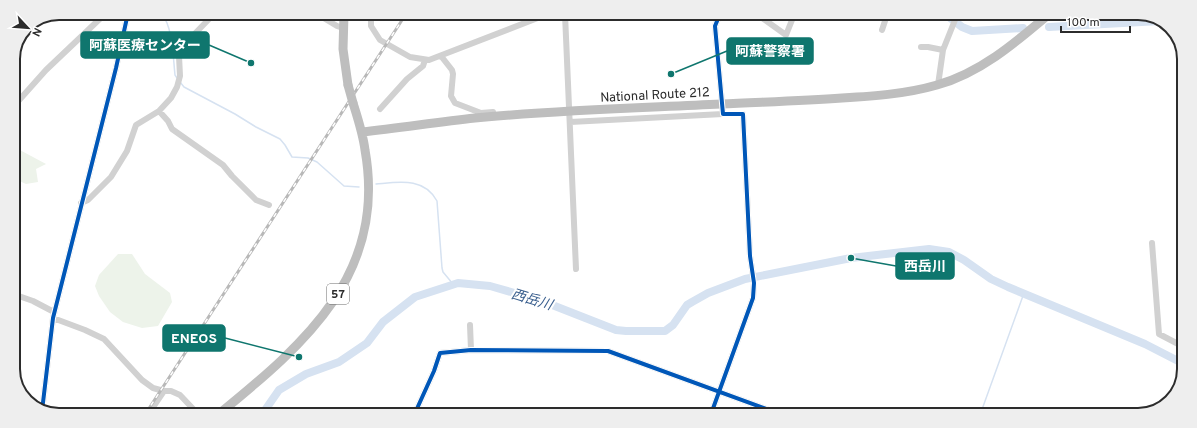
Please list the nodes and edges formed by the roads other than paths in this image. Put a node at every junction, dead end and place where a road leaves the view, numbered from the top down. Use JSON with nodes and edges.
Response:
{"nodes":[{"id":1,"x":99,"y":20,"type":"edge"},
{"id":2,"x":126,"y":20,"type":"edge"},
{"id":3,"x":208,"y":20,"type":"edge"},
{"id":4,"x":327,"y":20,"type":"edge"},
{"id":5,"x":344,"y":20,"type":"edge"},
{"id":6,"x":371,"y":20,"type":"edge"},
{"id":7,"x":532,"y":20,"type":"edge"},
{"id":8,"x":566,"y":20,"type":"edge"},
{"id":9,"x":718,"y":20,"type":"edge"},
{"id":10,"x":766,"y":20,"type":"edge"},
{"id":11,"x":792,"y":20,"type":"edge"},
{"id":12,"x":885,"y":20,"type":"edge"},
{"id":13,"x":955,"y":20,"type":"edge"},
{"id":14,"x":1042,"y":20,"type":"edge"},
{"id":15,"x":343,"y":28,"type":"junction"},
{"id":16,"x":882,"y":30,"type":"dead end"},
{"id":17,"x":921,"y":47,"type":"dead end"},
{"id":18,"x":943,"y":50,"type":"junction"},
{"id":19,"x":441,"y":56,"type":"junction"},
{"id":20,"x":425,"y":60,"type":"junction"},
{"id":21,"x":938,"y":85,"type":"junction"},
{"id":22,"x":20,"y":98,"type":"edge"},
{"id":23,"x":722,"y":104,"type":"junction"},
{"id":24,"x":380,"y":110,"type":"dead end"},
{"id":25,"x":159,"y":111,"type":"junction"},
{"id":26,"x":569,"y":112,"type":"junction"},
{"id":27,"x":723,"y":114,"type":"junction"},
{"id":28,"x":506,"y":116,"type":"junction"},
{"id":29,"x":570,"y":122,"type":"junction"},
{"id":30,"x":362,"y":132,"type":"junction"},
{"id":31,"x":81,"y":203,"type":"junction"},
{"id":32,"x":269,"y":205,"type":"dead end"},
{"id":33,"x":1152,"y":243,"type":"dead end"},
{"id":34,"x":576,"y":269,"type":"dead end"},
{"id":35,"x":20,"y":296,"type":"edge"},
{"id":36,"x":53,"y":315,"type":"junction"},
{"id":37,"x":470,"y":325,"type":"dead end"},
{"id":38,"x":1177,"y":343,"type":"edge"},
{"id":39,"x":471,"y":350,"type":"junction"},
{"id":40,"x":164,"y":390,"type":"junction"},
{"id":41,"x":719,"y":392,"type":"junction"},
{"id":42,"x":43,"y":405,"type":"edge"},
{"id":43,"x":152,"y":408,"type":"edge"},
{"id":44,"x":192,"y":408,"type":"edge"},
{"id":45,"x":226,"y":408,"type":"edge"},
{"id":46,"x":417,"y":408,"type":"edge"},
{"id":47,"x":713,"y":408,"type":"edge"},
{"id":48,"x":763,"y":408,"type":"edge"}],
"edges":[{"from":1,"to":22,"type":"street"},
{"from":2,"to":31,"type":"street"},
{"from":3,"to":25,"type":"street"},
{"from":4,"to":15,"type":"street"},
{"from":5,"to":15,"type":"highway","number":"57"},
{"from":6,"to":20,"type":"street"},
{"from":7,"to":19,"type":"street"},
{"from":8,"to":26,"type":"street"},
{"from":9,"to":23,"type":"street"},
{"from":10,"to":11,"type":"street"},
{"from":12,"to":16,"type":"street"},
{"from":13,"to":18,"type":"street"},
{"from":14,"to":21,"type":"highway","name":"National Route 212"},
{"from":15,"to":30,"type":"highway","number":"57","bridge":true},
{"from":17,"to":18,"type":"street"},
{"from":18,"to":21,"type":"street"},
{"from":19,"to":20,"type":"street"},
{"from":19,"to":28,"type":"street"},
{"from":20,"to":24,"type":"street"},
{"from":21,"to":23,"type":"highway","name":"National Route 212"},
{"from":23,"to":26,"type":"highway","name":"National Route 212"},
{"from":23,"to":27,"type":"street"},
{"from":25,"to":31,"type":"street"},
{"from":25,"to":32,"type":"street"},
{"from":26,"to":28,"type":"highway","name":"National Route 212"},
{"from":26,"to":29,"type":"street"},
{"from":27,"to":29,"type":"street"},
{"from":27,"to":41,"type":"street"},
{"from":28,"to":30,"type":"highway","name":"National Route 212"},
{"from":29,"to":34,"type":"street"},
{"from":30,"to":45,"type":"highway","number":"57"},
{"from":31,"to":36,"type":"street"},
{"from":33,"to":38,"type":"street"},
{"from":35,"to":36,"type":"street"},
{"from":36,"to":40,"type":"street"},
{"from":36,"to":42,"type":"street"},
{"from":37,"to":39,"type":"street"},
{"from":39,"to":41,"type":"street"},
{"from":39,"to":46,"type":"street"},
{"from":40,"to":43,"type":"street"},
{"from":40,"to":44,"type":"street"},
{"from":41,"to":47,"type":"street"},
{"from":41,"to":48,"type":"street"}]}
